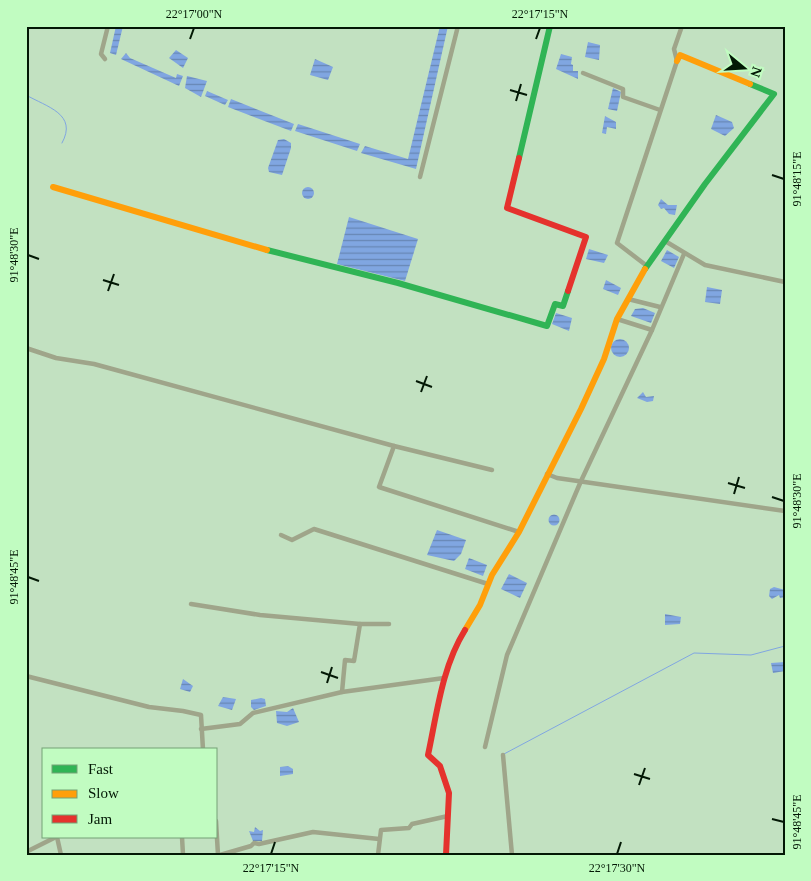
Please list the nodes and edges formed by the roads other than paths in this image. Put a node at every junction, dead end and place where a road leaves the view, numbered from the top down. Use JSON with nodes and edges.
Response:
{"nodes":[{"id":1,"x":108,"y":26,"type":"edge"},
{"id":2,"x":458,"y":26,"type":"edge"},
{"id":3,"x":550,"y":26,"type":"edge"},
{"id":4,"x":682,"y":26,"type":"edge"},
{"id":5,"x":105,"y":59,"type":"dead end"},
{"id":6,"x":678,"y":61,"type":"junction"},
{"id":7,"x":583,"y":73,"type":"dead end"},
{"id":8,"x":660,"y":110,"type":"junction"},
{"id":9,"x":420,"y":177,"type":"dead end"},
{"id":10,"x":53,"y":187,"type":"dead end"},
{"id":11,"x":665,"y":241,"type":"junction"},
{"id":12,"x":684,"y":254,"type":"junction"},
{"id":13,"x":647,"y":266,"type":"junction"},
{"id":14,"x":785,"y":282,"type":"edge"},
{"id":15,"x":628,"y":299,"type":"junction"},
{"id":16,"x":660,"y":307,"type":"junction"},
{"id":17,"x":617,"y":319,"type":"junction"},
{"id":18,"x":652,"y":330,"type":"junction"},
{"id":19,"x":26,"y":348,"type":"edge"},
{"id":20,"x":394,"y":446,"type":"junction"},
{"id":21,"x":492,"y":470,"type":"dead end"},
{"id":22,"x":547,"y":474,"type":"junction"},
{"id":23,"x":581,"y":481,"type":"junction"},
{"id":24,"x":785,"y":511,"type":"edge"},
{"id":25,"x":519,"y":532,"type":"junction"},
{"id":26,"x":281,"y":535,"type":"dead end"},
{"id":27,"x":488,"y":584,"type":"junction"},
{"id":28,"x":191,"y":604,"type":"dead end"},
{"id":29,"x":360,"y":624,"type":"junction"},
{"id":30,"x":389,"y":624,"type":"dead end"},
{"id":31,"x":26,"y":676,"type":"edge"},
{"id":32,"x":444,"y":678,"type":"junction"},
{"id":33,"x":342,"y":692,"type":"junction"},
{"id":34,"x":201,"y":729,"type":"junction"},
{"id":35,"x":486,"y":747,"type":"dead end"},
{"id":36,"x":203,"y":748,"type":"edge"},
{"id":37,"x":503,"y":755,"type":"dead end"},
{"id":38,"x":448,"y":816,"type":"junction"},
{"id":39,"x":54,"y":838,"type":"edge"},
{"id":40,"x":56,"y":838,"type":"edge"},
{"id":41,"x":182,"y":838,"type":"edge"},
{"id":42,"x":218,"y":838,"type":"edge"},
{"id":43,"x":379,"y":839,"type":"junction"},
{"id":44,"x":26,"y":852,"type":"edge"},
{"id":45,"x":61,"y":855,"type":"edge"},
{"id":46,"x":184,"y":855,"type":"edge"},
{"id":47,"x":219,"y":855,"type":"edge"},
{"id":48,"x":378,"y":855,"type":"edge"},
{"id":49,"x":446,"y":855,"type":"edge"},
{"id":50,"x":512,"y":855,"type":"edge"}],
"edges":[{"from":1,"to":5,"type":"street"},
{"from":2,"to":9,"type":"street"},
{"from":3,"to":10,"type":"street"},
{"from":4,"to":6,"type":"street"},
{"from":6,"to":8,"type":"street"},
{"from":6,"to":11,"type":"street"},
{"from":7,"to":8,"type":"street"},
{"from":8,"to":13,"type":"street"},
{"from":11,"to":12,"type":"street"},
{"from":11,"to":13,"type":"street"},
{"from":12,"to":14,"type":"street"},
{"from":12,"to":16,"type":"street"},
{"from":13,"to":15,"type":"street"},
{"from":15,"to":16,"type":"street"},
{"from":15,"to":17,"type":"street"},
{"from":16,"to":18,"type":"street"},
{"from":17,"to":18,"type":"street"},
{"from":17,"to":22,"type":"street"},
{"from":18,"to":23,"type":"street"},
{"from":19,"to":20,"type":"street"},
{"from":20,"to":21,"type":"street"},
{"from":20,"to":25,"type":"street"},
{"from":22,"to":23,"type":"street"},
{"from":22,"to":25,"type":"street"},
{"from":23,"to":24,"type":"street"},
{"from":23,"to":35,"type":"street"},
{"from":25,"to":27,"type":"street"},
{"from":26,"to":27,"type":"street"},
{"from":27,"to":32,"type":"street"},
{"from":28,"to":29,"type":"street"},
{"from":29,"to":30,"type":"street"},
{"from":29,"to":33,"type":"street"},
{"from":31,"to":34,"type":"street"},
{"from":32,"to":33,"type":"street"},
{"from":32,"to":38,"type":"street"},
{"from":33,"to":34,"type":"street"},
{"from":34,"to":36,"type":"street"},
{"from":37,"to":50,"type":"street"},
{"from":38,"to":43,"type":"street"},
{"from":38,"to":49,"type":"street"},
{"from":39,"to":44,"type":"street"},
{"from":40,"to":45,"type":"street"},
{"from":41,"to":46,"type":"street"},
{"from":42,"to":47,"type":"street"},
{"from":43,"to":47,"type":"street"},
{"from":43,"to":48,"type":"street"}]}
